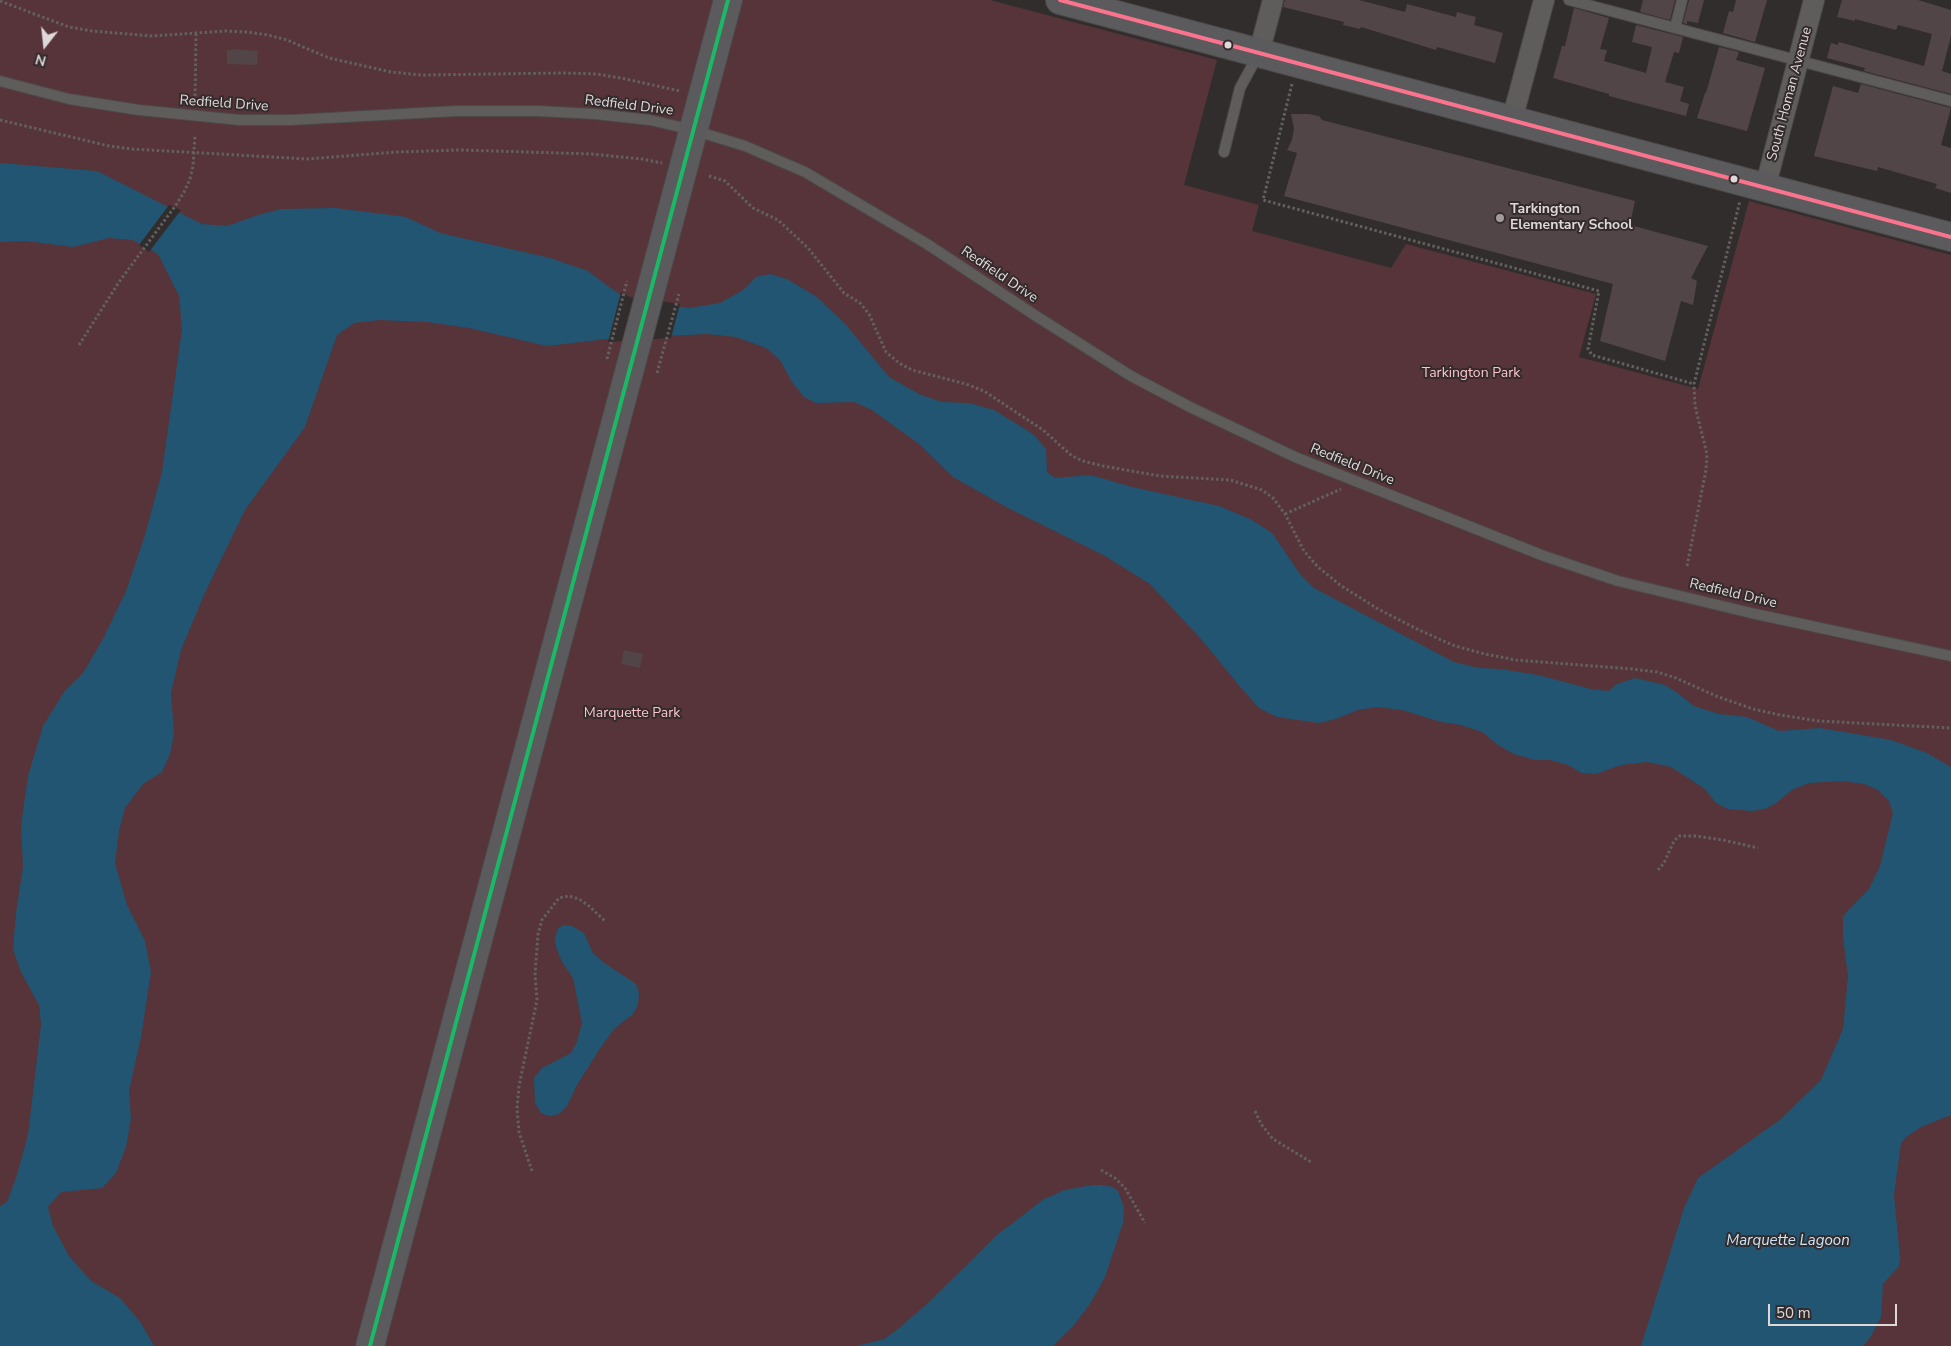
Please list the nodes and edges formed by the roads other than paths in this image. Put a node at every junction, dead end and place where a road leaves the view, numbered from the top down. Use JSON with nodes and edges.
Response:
{"nodes":[{"id":1,"x":728,"y":0,"type":"edge"},
{"id":2,"x":1060,"y":0,"type":"edge"},
{"id":3,"x":1273,"y":0,"type":"edge"},
{"id":4,"x":1544,"y":0,"type":"edge"},
{"id":5,"x":1569,"y":0,"type":"edge"},
{"id":6,"x":1682,"y":0,"type":"edge"},
{"id":7,"x":1814,"y":0,"type":"edge"},
{"id":8,"x":1675,"y":28,"type":"junction"},
{"id":9,"x":1259,"y":53,"type":"junction"},
{"id":10,"x":1799,"y":61,"type":"junction"},
{"id":11,"x":0,"y":81,"type":"edge"},
{"id":12,"x":1951,"y":102,"type":"edge"},
{"id":13,"x":1512,"y":120,"type":"junction"},
{"id":14,"x":693,"y":130,"type":"junction"},
{"id":15,"x":1224,"y":152,"type":"dead end"},
{"id":16,"x":1754,"y":192,"type":"junction"},
{"id":17,"x":1951,"y":237,"type":"edge"},
{"id":18,"x":1951,"y":656,"type":"edge"},
{"id":19,"x":370,"y":1346,"type":"edge"}],
"edges":[{"from":1,"to":14,"type":"main road"},
{"from":2,"to":9,"type":"main road"},
{"from":3,"to":9,"type":"street"},
{"from":4,"to":13,"type":"street"},
{"from":5,"to":8,"type":"lane"},
{"from":6,"to":8,"type":"lane"},
{"from":7,"to":10,"type":"street","name":"South Homan Avenue"},
{"from":8,"to":10,"type":"lane"},
{"from":9,"to":13,"type":"main road"},
{"from":9,"to":15,"type":"lane"},
{"from":10,"to":12,"type":"lane"},
{"from":10,"to":16,"type":"street","name":"South Homan Avenue"},
{"from":11,"to":14,"type":"lane","name":"Redfield Drive"},
{"from":13,"to":16,"type":"main road"},
{"from":14,"to":18,"type":"lane","name":"Redfield Drive"},
{"from":14,"to":19,"type":"main road"},
{"from":16,"to":17,"type":"main road"}]}
